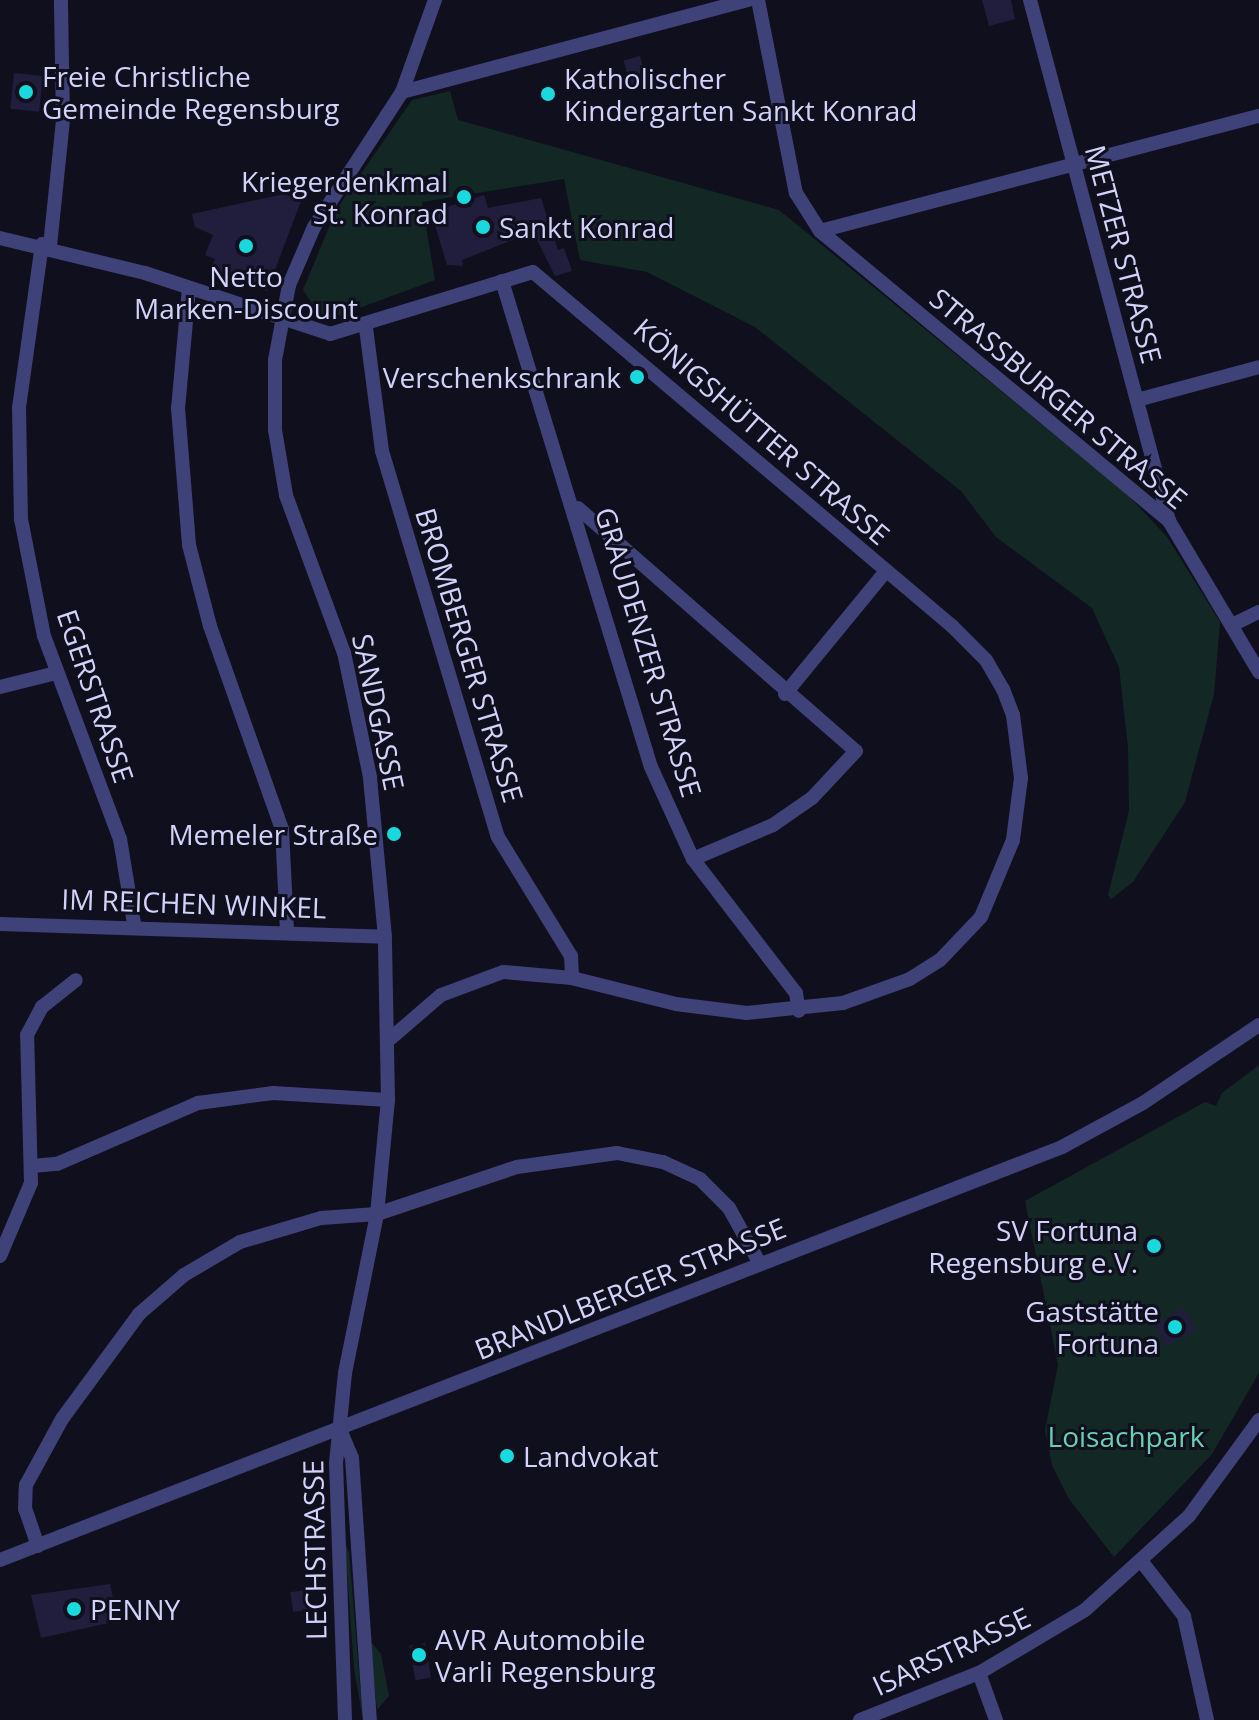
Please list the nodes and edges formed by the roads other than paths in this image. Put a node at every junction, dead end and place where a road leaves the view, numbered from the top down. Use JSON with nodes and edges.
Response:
{"nodes":[{"id":1,"x":61,"y":0,"type":"edge"},
{"id":2,"x":435,"y":0,"type":"edge"},
{"id":3,"x":748,"y":0,"type":"edge"},
{"id":4,"x":758,"y":0,"type":"edge"},
{"id":5,"x":1030,"y":0,"type":"edge"},
{"id":6,"x":402,"y":92,"type":"junction"},
{"id":7,"x":1259,"y":116,"type":"edge"},
{"id":8,"x":1072,"y":165,"type":"junction"},
{"id":9,"x":820,"y":231,"type":"junction"},
{"id":10,"x":0,"y":238,"type":"edge"},
{"id":11,"x":46,"y":245,"type":"junction"},
{"id":12,"x":502,"y":281,"type":"junction"},
{"id":13,"x":189,"y":288,"type":"junction"},
{"id":14,"x":279,"y":320,"type":"junction"},
{"id":15,"x":366,"y":328,"type":"junction"},
{"id":16,"x":1259,"y":367,"type":"edge"},
{"id":17,"x":1137,"y":400,"type":"junction"},
{"id":18,"x":576,"y":507,"type":"junction"},
{"id":19,"x":1169,"y":521,"type":"junction"},
{"id":20,"x":886,"y":571,"type":"junction"},
{"id":21,"x":1259,"y":612,"type":"edge"},
{"id":22,"x":1234,"y":624,"type":"junction"},
{"id":23,"x":1259,"y":672,"type":"edge"},
{"id":24,"x":56,"y":673,"type":"junction"},
{"id":25,"x":0,"y":687,"type":"edge"},
{"id":26,"x":785,"y":694,"type":"junction"},
{"id":27,"x":693,"y":859,"type":"junction"},
{"id":28,"x":0,"y":924,"type":"edge"},
{"id":29,"x":134,"y":924,"type":"junction"},
{"id":30,"x":287,"y":932,"type":"junction"},
{"id":31,"x":385,"y":937,"type":"junction"},
{"id":32,"x":572,"y":978,"type":"junction"},
{"id":33,"x":76,"y":980,"type":"dead end"},
{"id":34,"x":799,"y":1011,"type":"junction"},
{"id":35,"x":1259,"y":1025,"type":"edge"},
{"id":36,"x":390,"y":1039,"type":"junction"},
{"id":37,"x":388,"y":1100,"type":"junction"},
{"id":38,"x":32,"y":1166,"type":"junction"},
{"id":39,"x":377,"y":1214,"type":"junction"},
{"id":40,"x":0,"y":1256,"type":"edge"},
{"id":41,"x":760,"y":1264,"type":"junction"},
{"id":42,"x":1259,"y":1420,"type":"edge"},
{"id":43,"x":341,"y":1431,"type":"junction"},
{"id":44,"x":38,"y":1546,"type":"junction"},
{"id":45,"x":0,"y":1560,"type":"edge"},
{"id":46,"x":1142,"y":1562,"type":"junction"},
{"id":47,"x":979,"y":1673,"type":"junction"},
{"id":48,"x":345,"y":1720,"type":"edge"},
{"id":49,"x":370,"y":1720,"type":"edge"},
{"id":50,"x":860,"y":1720,"type":"edge"},
{"id":51,"x":996,"y":1720,"type":"edge"},
{"id":52,"x":1207,"y":1720,"type":"edge"}],
"edges":[{"from":1,"to":11,"type":"street","name":"EGERSTRASSE"},
{"from":2,"to":6,"type":"street","name":"SANDGASSE"},
{"from":3,"to":6,"type":"street"},
{"from":4,"to":9,"type":"street","name":"STRASSBURGER STRASSE"},
{"from":5,"to":8,"type":"street","name":"METZER STRASSE"},
{"from":6,"to":14,"type":"street","name":"SANDGASSE"},
{"from":7,"to":8,"type":"street"},
{"from":8,"to":9,"type":"street"},
{"from":8,"to":17,"type":"street","name":"METZER STRASSE"},
{"from":9,"to":19,"type":"street","name":"STRASSBURGER STRASSE"},
{"from":10,"to":11,"type":"street"},
{"from":11,"to":13,"type":"street"},
{"from":11,"to":24,"type":"street","name":"EGERSTRASSE"},
{"from":12,"to":15,"type":"street"},
{"from":12,"to":18,"type":"street","name":"GRAUDENZER STRASSE"},
{"from":12,"to":20,"type":"street","name":"KÖNIGSHÜTTER STRASSE"},
{"from":13,"to":14,"type":"street"},
{"from":13,"to":30,"type":"street"},
{"from":14,"to":15,"type":"street"},
{"from":14,"to":31,"type":"street","name":"SANDGASSE"},
{"from":15,"to":32,"type":"street","name":"BROMBERGER STRASSE"},
{"from":16,"to":17,"type":"street"},
{"from":17,"to":19,"type":"street","name":"METZER STRASSE"},
{"from":18,"to":26,"type":"street"},
{"from":18,"to":27,"type":"street","name":"GRAUDENZER STRASSE"},
{"from":19,"to":22,"type":"street","name":"STRASSBURGER STRASSE"},
{"from":20,"to":26,"type":"street"},
{"from":20,"to":34,"type":"street","name":"KÖNIGSHÜTTER STRASSE"},
{"from":21,"to":22,"type":"street"},
{"from":22,"to":23,"type":"street","name":"STRASSBURGER STRASSE"},
{"from":24,"to":25,"type":"street"},
{"from":24,"to":29,"type":"street","name":"EGERSTRASSE"},
{"from":26,"to":27,"type":"street"},
{"from":27,"to":34,"type":"street","name":"GRAUDENZER STRASSE"},
{"from":28,"to":29,"type":"street","name":"IM REICHEN WINKEL"},
{"from":29,"to":30,"type":"street","name":"IM REICHEN WINKEL"},
{"from":30,"to":31,"type":"street","name":"IM REICHEN WINKEL"},
{"from":31,"to":36,"type":"street","name":"SANDGASSE"},
{"from":32,"to":34,"type":"street"},
{"from":32,"to":36,"type":"street"},
{"from":33,"to":38,"type":"street"},
{"from":35,"to":41,"type":"street","name":"BRANDLBERGER STRASSE"},
{"from":36,"to":37,"type":"street","name":"SANDGASSE"},
{"from":37,"to":38,"type":"street"},
{"from":37,"to":39,"type":"street","name":"SANDGASSE"},
{"from":38,"to":40,"type":"street"},
{"from":39,"to":41,"type":"street"},
{"from":39,"to":43,"type":"street","name":"SANDGASSE"},
{"from":39,"to":44,"type":"street"},
{"from":41,"to":43,"type":"street","name":"BRANDLBERGER STRASSE"},
{"from":42,"to":46,"type":"street","name":"ISARSTRASSE"},
{"from":43,"to":44,"type":"street","name":"BRANDLBERGER STRASSE"},
{"from":43,"to":48,"type":"street","name":"LECHSTRASSE"},
{"from":43,"to":49,"type":"street","name":"LECHSTRASSE"},
{"from":44,"to":45,"type":"street","name":"BRANDLBERGER STRASSE"},
{"from":46,"to":47,"type":"street","name":"ISARSTRASSE"},
{"from":46,"to":52,"type":"street"},
{"from":47,"to":50,"type":"street","name":"ISARSTRASSE"},
{"from":47,"to":51,"type":"street"}]}
